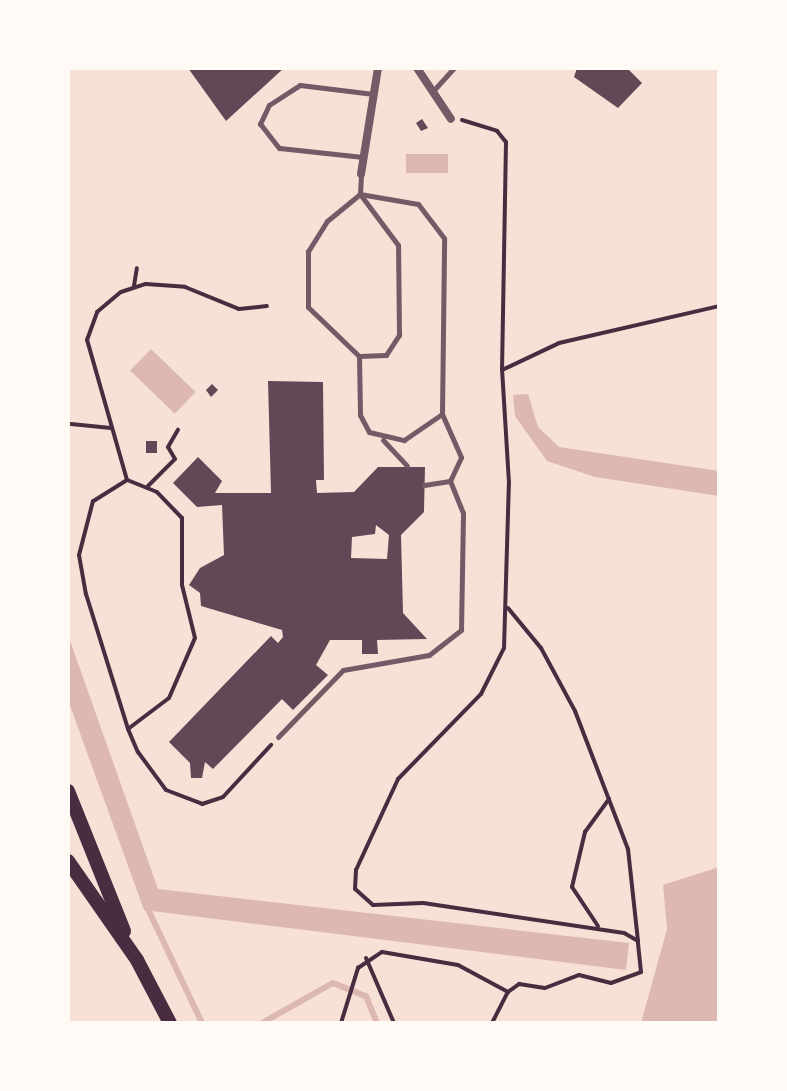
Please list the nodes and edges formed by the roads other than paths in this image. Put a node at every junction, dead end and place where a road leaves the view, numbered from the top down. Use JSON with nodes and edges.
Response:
{"nodes":[{"id":1,"x":378,"y":68,"type":"edge"},
{"id":2,"x":417,"y":68,"type":"edge"},
{"id":3,"x":454,"y":68,"type":"edge"},
{"id":4,"x":433,"y":91,"type":"junction"},
{"id":5,"x":374,"y":94,"type":"junction"},
{"id":6,"x":451,"y":119,"type":"road end"},
{"id":7,"x":363,"y":157,"type":"junction"},
{"id":8,"x":361,"y":174,"type":"joint"},
{"id":9,"x":360,"y":194,"type":"junction"},
{"id":10,"x":359,"y":356,"type":"junction"},
{"id":11,"x":442,"y":414,"type":"junction"},
{"id":12,"x":383,"y":439,"type":"junction"},
{"id":13,"x":407,"y":466,"type":"dead end"},
{"id":14,"x":450,"y":481,"type":"junction"},
{"id":15,"x":424,"y":485,"type":"dead end"},
{"id":16,"x":278,"y":737,"type":"road end"},
{"id":17,"x":68,"y":791,"type":"edge"},
{"id":18,"x":68,"y":861,"type":"edge"},
{"id":19,"x":137,"y":960,"type":"junction"},
{"id":20,"x":170,"y":1023,"type":"edge"}],
"edges":[{"from":1,"to":5,"type":"street"},
{"from":2,"to":4,"type":"street"},
{"from":3,"to":4,"type":"lane"},
{"from":4,"to":6,"type":"street"},
{"from":5,"to":7,"type":"street"},
{"from":5,"to":7,"type":"lane"},
{"from":7,"to":8,"type":"street"},
{"from":8,"to":9,"type":"lane"},
{"from":9,"to":10,"type":"lane"},
{"from":9,"to":10,"type":"lane"},
{"from":9,"to":11,"type":"lane"},
{"from":10,"to":12,"type":"lane"},
{"from":11,"to":12,"type":"lane"},
{"from":11,"to":14,"type":"lane"},
{"from":12,"to":13,"type":"lane"},
{"from":14,"to":15,"type":"lane"},
{"from":14,"to":16,"type":"lane"},
{"from":17,"to":19,"type":"main road"},
{"from":18,"to":19,"type":"main road"},
{"from":19,"to":20,"type":"main road"}]}
